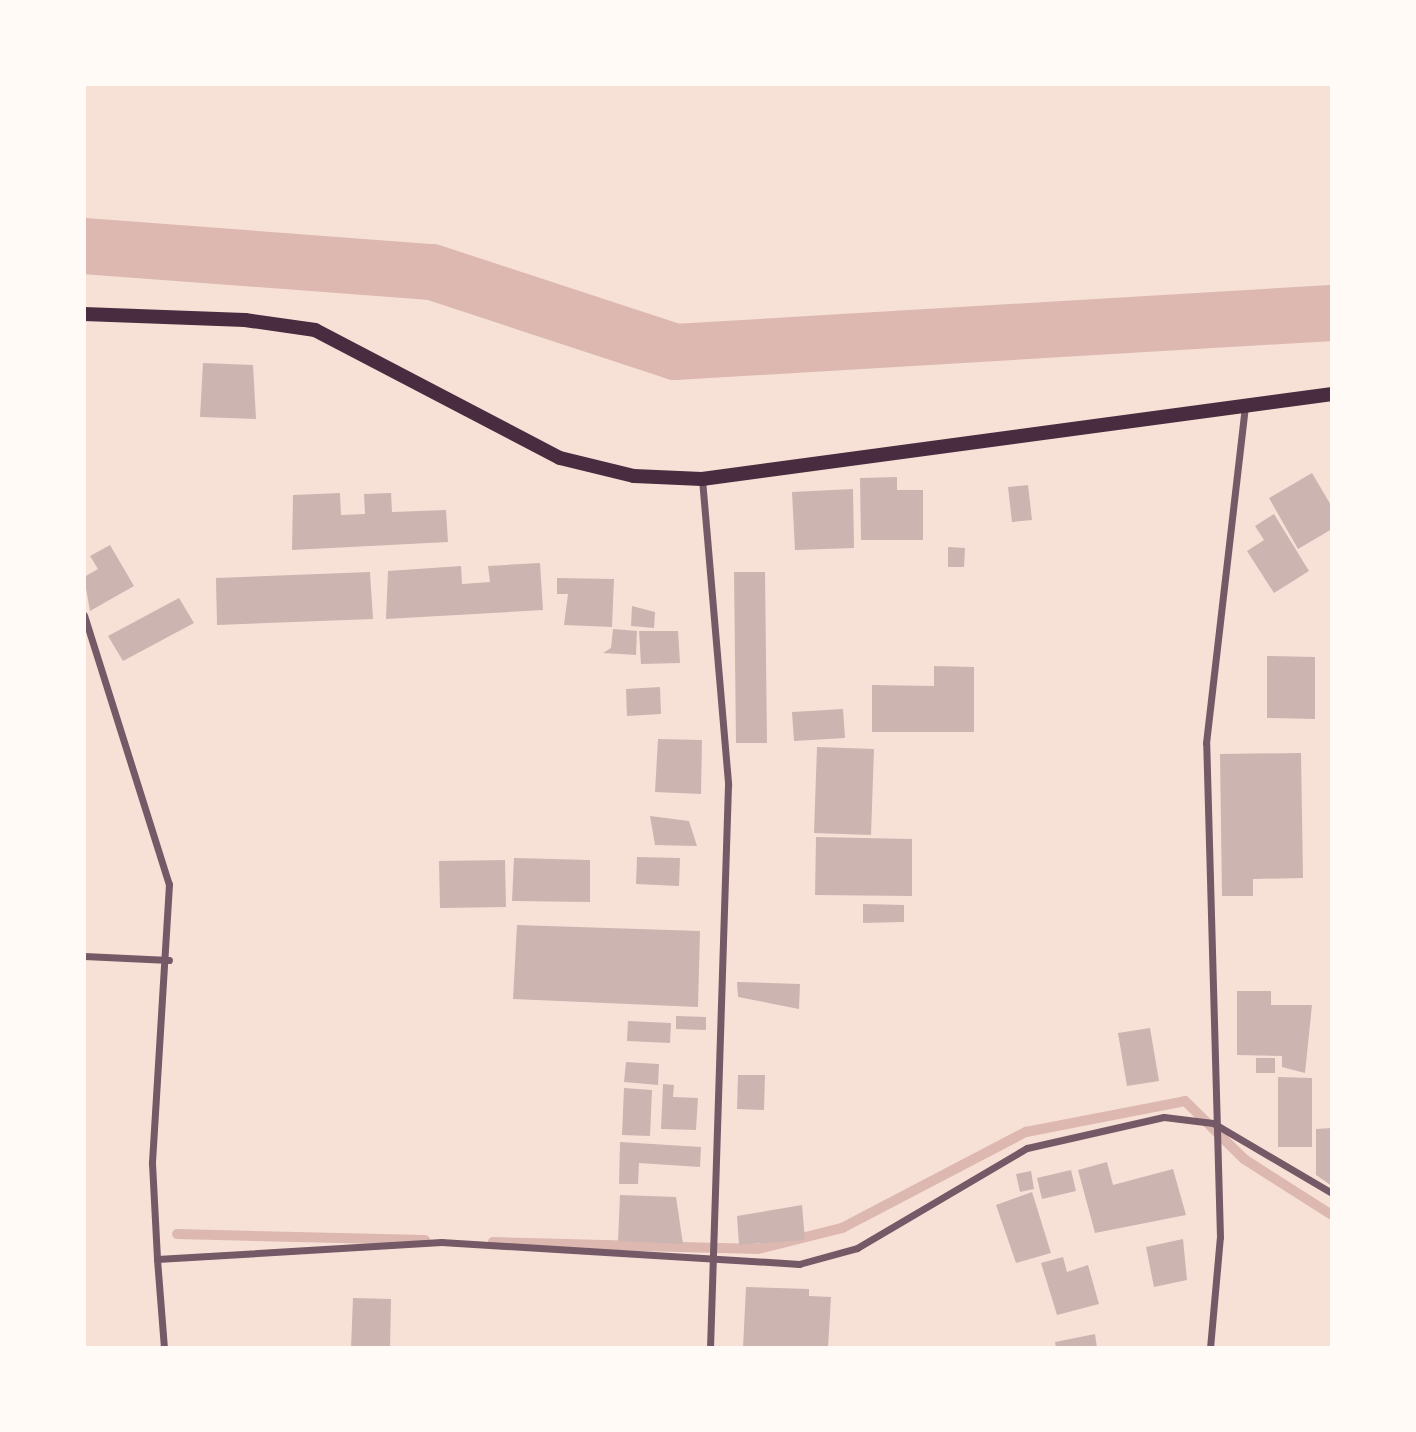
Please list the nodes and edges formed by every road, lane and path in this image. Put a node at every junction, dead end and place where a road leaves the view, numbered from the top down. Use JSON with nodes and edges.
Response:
{"nodes":[{"id":1,"x":84,"y":314,"type":"edge"},
{"id":2,"x":1332,"y":394,"type":"edge"},
{"id":3,"x":1245,"y":405,"type":"junction"},
{"id":4,"x":702,"y":479,"type":"junction"},
{"id":5,"x":84,"y":615,"type":"edge"},
{"id":6,"x":84,"y":957,"type":"edge"},
{"id":7,"x":169,"y":960,"type":"junction"},
{"id":8,"x":1213,"y":1123,"type":"junction"},
{"id":9,"x":1332,"y":1193,"type":"edge"},
{"id":10,"x":157,"y":1259,"type":"junction"},
{"id":11,"x":713,"y":1261,"type":"junction"},
{"id":12,"x":164,"y":1348,"type":"edge"},
{"id":13,"x":710,"y":1348,"type":"edge"},
{"id":14,"x":1210,"y":1348,"type":"edge"}],
"edges":[{"from":1,"to":4,"type":"main road"},
{"from":2,"to":3,"type":"main road"},
{"from":3,"to":4,"type":"main road"},
{"from":3,"to":8,"type":"street"},
{"from":4,"to":11,"type":"street"},
{"from":5,"to":7,"type":"street"},
{"from":6,"to":7,"type":"street"},
{"from":7,"to":10,"type":"street"},
{"from":8,"to":9,"type":"street"},
{"from":8,"to":11,"type":"street"},
{"from":8,"to":14,"type":"street"},
{"from":10,"to":11,"type":"street"},
{"from":10,"to":12,"type":"street"},
{"from":11,"to":13,"type":"street"}]}
